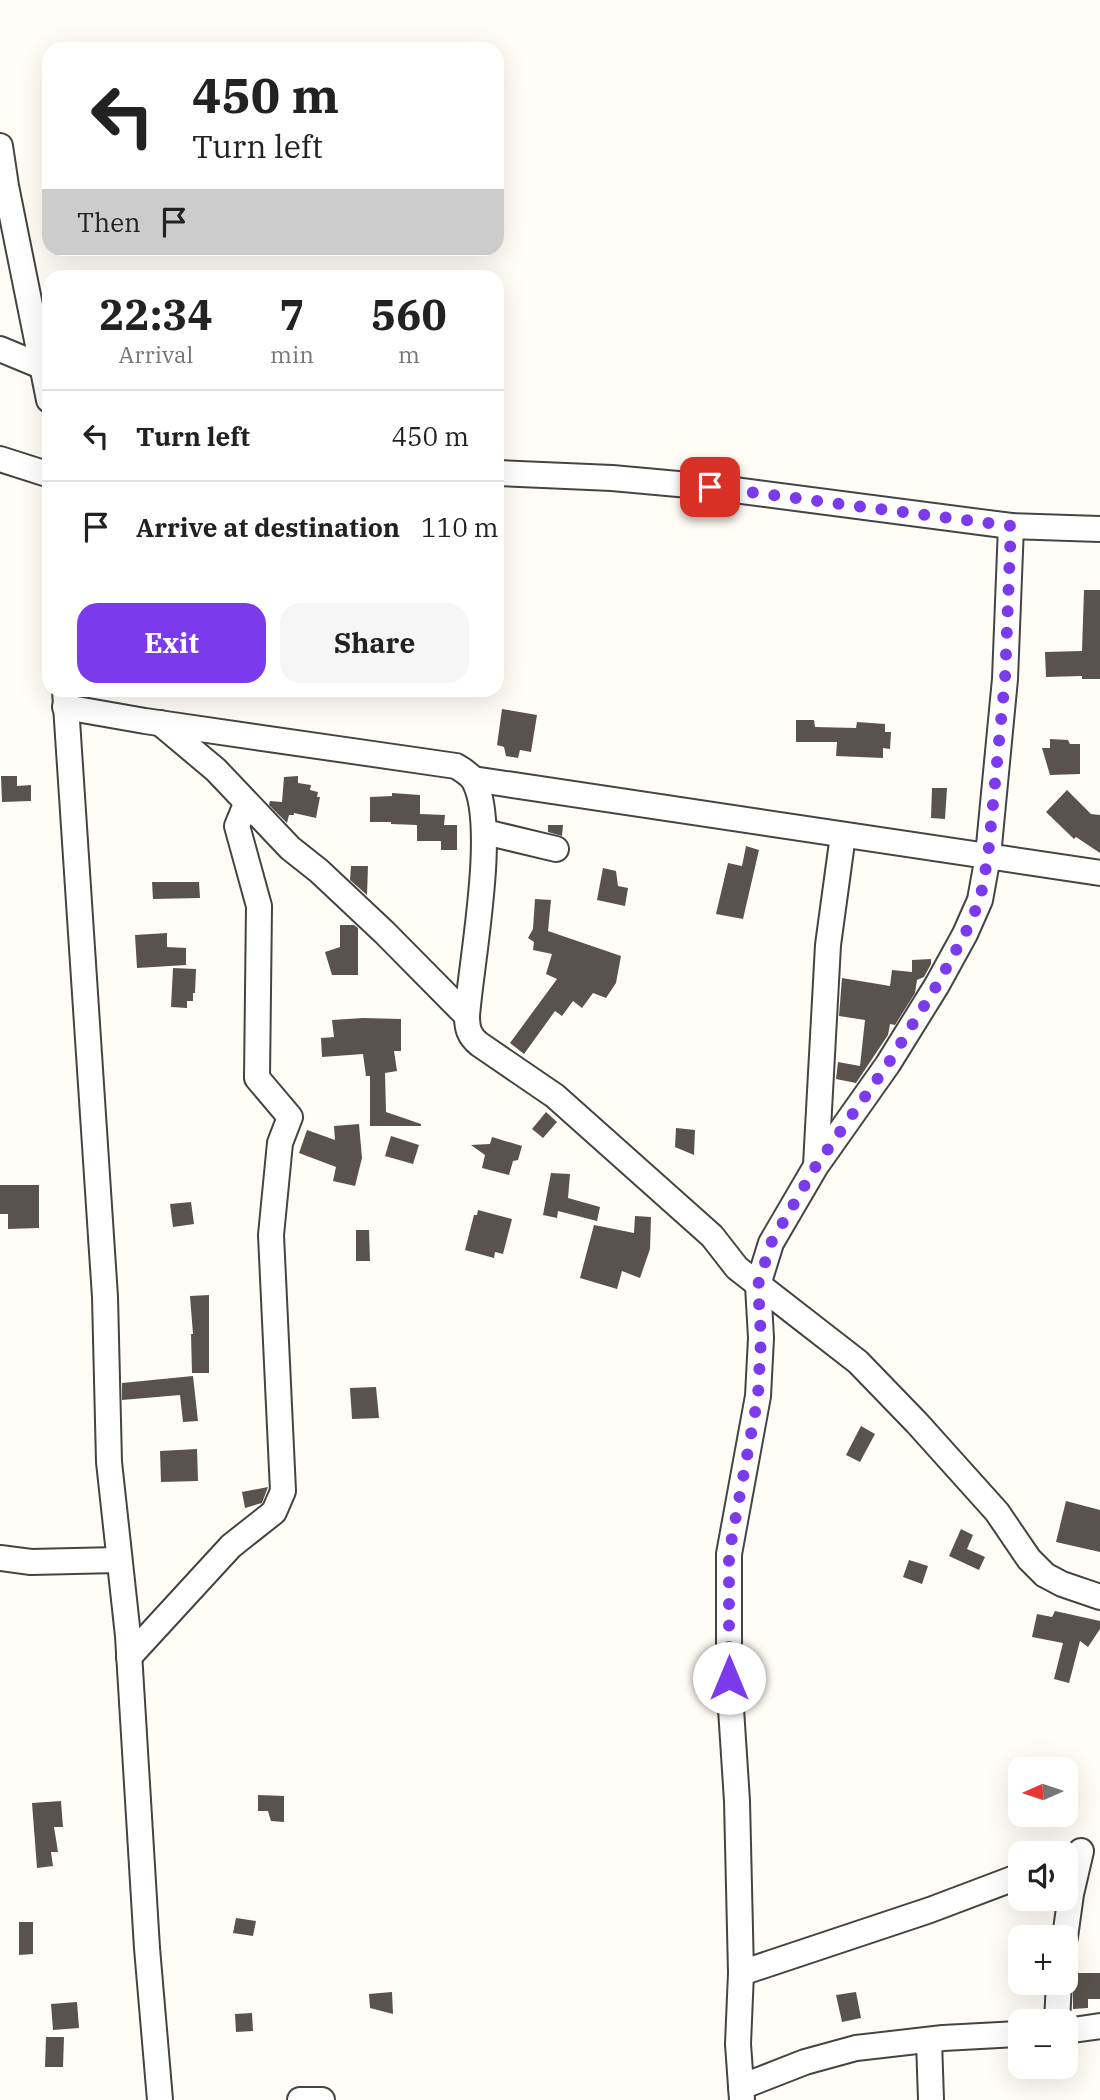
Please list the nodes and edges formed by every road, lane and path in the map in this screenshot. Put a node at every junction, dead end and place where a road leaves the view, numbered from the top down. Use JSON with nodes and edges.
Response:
{"nodes":[{"id":1,"x":0,"y":146,"type":"edge"},
{"id":2,"x":0,"y":349,"type":"edge"},
{"id":3,"x":41,"y":366,"type":"junction"},
{"id":4,"x":42,"y":370,"type":"edge"},
{"id":5,"x":0,"y":459,"type":"edge"},
{"id":6,"x":504,"y":472,"type":"edge"},
{"id":7,"x":42,"y":476,"type":"edge"},
{"id":8,"x":1011,"y":526,"type":"junction"},
{"id":9,"x":1100,"y":529,"type":"edge"},
{"id":10,"x":65,"y":698,"type":"edge"},
{"id":11,"x":160,"y":723,"type":"junction"},
{"id":12,"x":472,"y":779,"type":"junction"},
{"id":13,"x":246,"y":804,"type":"junction"},
{"id":14,"x":485,"y":832,"type":"junction"},
{"id":15,"x":844,"y":835,"type":"junction"},
{"id":16,"x":556,"y":849,"type":"dead end"},
{"id":17,"x":988,"y":856,"type":"junction"},
{"id":18,"x":1100,"y":873,"type":"edge"},
{"id":19,"x":467,"y":1016,"type":"junction"},
{"id":20,"x":816,"y":1166,"type":"junction"},
{"id":21,"x":758,"y":1285,"type":"junction"},
{"id":22,"x":0,"y":1558,"type":"edge"},
{"id":23,"x":118,"y":1560,"type":"junction"},
{"id":24,"x":1100,"y":1597,"type":"edge"},
{"id":25,"x":129,"y":1657,"type":"junction"},
{"id":26,"x":1082,"y":1850,"type":"edge"},
{"id":27,"x":1008,"y":1881,"type":"edge"},
{"id":28,"x":1067,"y":1925,"type":"edge"},
{"id":29,"x":741,"y":1973,"type":"junction"},
{"id":30,"x":1100,"y":2026,"type":"edge"},
{"id":31,"x":1078,"y":2029,"type":"edge"},
{"id":32,"x":1008,"y":2035,"type":"edge"},
{"id":33,"x":929,"y":2041,"type":"junction"},
{"id":34,"x":742,"y":2094,"type":"edge"},
{"id":35,"x":160,"y":2100,"type":"edge"},
{"id":36,"x":300,"y":2100,"type":"edge"},
{"id":37,"x":322,"y":2100,"type":"edge"},
{"id":38,"x":931,"y":2100,"type":"edge"}],
"edges":[{"from":1,"to":3,"type":"street"},
{"from":2,"to":3,"type":"street"},
{"from":3,"to":4,"type":"street"},
{"from":5,"to":7,"type":"street"},
{"from":6,"to":8,"type":"street"},
{"from":8,"to":9,"type":"street"},
{"from":8,"to":17,"type":"street"},
{"from":10,"to":11,"type":"street"},
{"from":10,"to":23,"type":"street"},
{"from":11,"to":12,"type":"street"},
{"from":11,"to":13,"type":"street"},
{"from":12,"to":14,"type":"street"},
{"from":12,"to":15,"type":"street"},
{"from":13,"to":19,"type":"street"},
{"from":13,"to":25,"type":"street"},
{"from":14,"to":16,"type":"street"},
{"from":14,"to":19,"type":"street"},
{"from":15,"to":17,"type":"street"},
{"from":15,"to":20,"type":"street"},
{"from":17,"to":18,"type":"street"},
{"from":17,"to":20,"type":"street"},
{"from":19,"to":21,"type":"street"},
{"from":20,"to":21,"type":"street"},
{"from":21,"to":24,"type":"street"},
{"from":21,"to":29,"type":"street"},
{"from":22,"to":23,"type":"street"},
{"from":23,"to":25,"type":"street"},
{"from":25,"to":35,"type":"street"},
{"from":26,"to":28,"type":"street"},
{"from":27,"to":29,"type":"street"},
{"from":29,"to":34,"type":"street"},
{"from":30,"to":31,"type":"street"},
{"from":32,"to":33,"type":"street"},
{"from":33,"to":34,"type":"street"},
{"from":33,"to":38,"type":"street"},
{"from":36,"to":37,"type":"street"}]}
